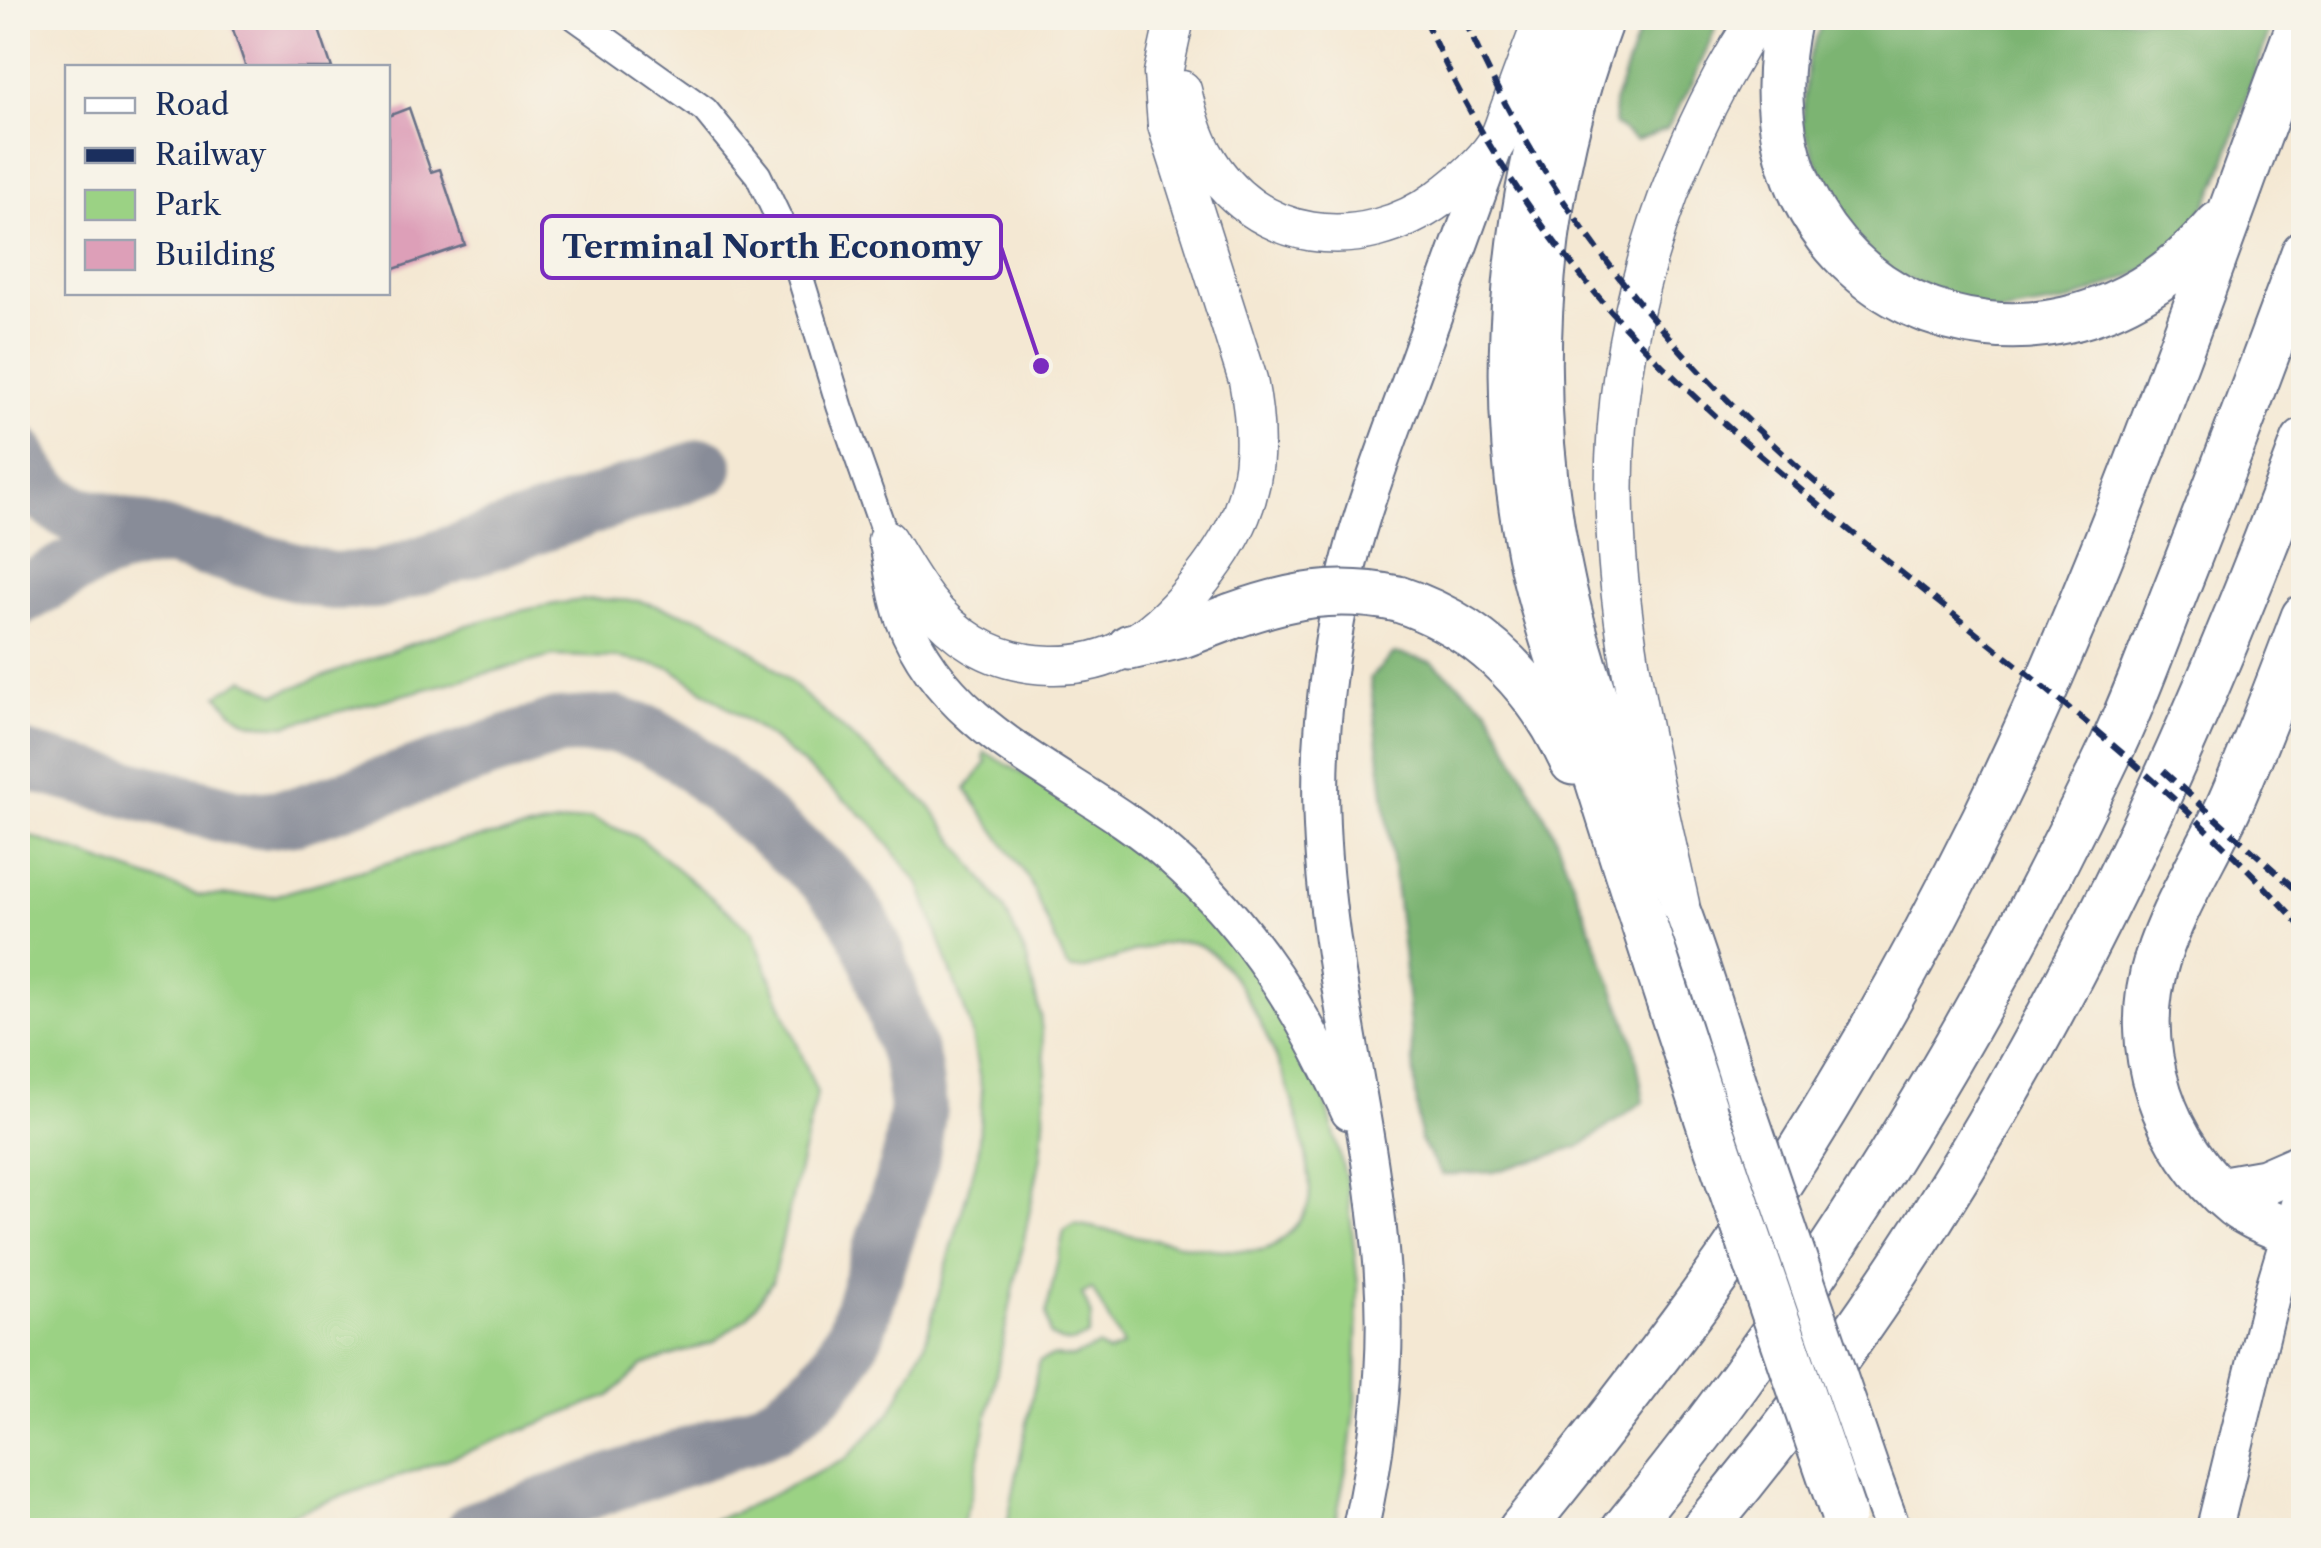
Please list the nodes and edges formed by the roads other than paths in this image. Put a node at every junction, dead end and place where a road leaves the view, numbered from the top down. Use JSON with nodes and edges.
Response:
{"nodes":[{"id":1,"x":576,"y":18,"type":"edge"},
{"id":2,"x":1175,"y":18,"type":"edge"},
{"id":3,"x":1544,"y":18,"type":"edge"},
{"id":4,"x":1576,"y":18,"type":"edge"},
{"id":5,"x":1606,"y":18,"type":"edge"},
{"id":6,"x":1757,"y":18,"type":"edge"},
{"id":7,"x":1788,"y":18,"type":"edge"},
{"id":8,"x":2302,"y":18,"type":"edge"},
{"id":9,"x":1496,"y":144,"type":"junction"},
{"id":10,"x":2230,"y":212,"type":"junction"},
{"id":11,"x":2304,"y":253,"type":"edge"},
{"id":12,"x":2304,"y":442,"type":"edge"},
{"id":13,"x":887,"y":540,"type":"junction"},
{"id":14,"x":2304,"y":617,"type":"edge"},
{"id":15,"x":1130,"y":647,"type":"junction"},
{"id":16,"x":1631,"y":886,"type":"junction"},
{"id":17,"x":1680,"y":904,"type":"junction"},
{"id":18,"x":1366,"y":1155,"type":"junction"},
{"id":19,"x":2304,"y":1165,"type":"edge"},
{"id":20,"x":2304,"y":1186,"type":"edge"},
{"id":21,"x":2219,"y":1190,"type":"junction"},
{"id":22,"x":2290,"y":1232,"type":"junction"},
{"id":23,"x":1776,"y":1445,"type":"junction"},
{"id":24,"x":1846,"y":1522,"type":"edge"},
{"id":25,"x":1360,"y":1530,"type":"edge"},
{"id":26,"x":1521,"y":1530,"type":"edge"},
{"id":27,"x":1624,"y":1530,"type":"edge"},
{"id":28,"x":1704,"y":1530,"type":"edge"},
{"id":29,"x":1729,"y":1530,"type":"edge"},
{"id":30,"x":1893,"y":1530,"type":"edge"},
{"id":31,"x":2214,"y":1530,"type":"edge"}],
"edges":[{"from":1,"to":13,"type":"street"},
{"from":2,"to":9,"type":"main road"},
{"from":2,"to":15,"type":"main road"},
{"from":3,"to":9,"type":"main road"},
{"from":4,"to":16,"type":"highway"},
{"from":5,"to":17,"type":"main road"},
{"from":6,"to":17,"type":"main road"},
{"from":7,"to":10,"type":"highway"},
{"from":8,"to":10,"type":"highway"},
{"from":9,"to":18,"type":"main road"},
{"from":10,"to":26,"type":"highway"},
{"from":11,"to":27,"type":"highway"},
{"from":12,"to":23,"type":"highway"},
{"from":13,"to":15,"type":"main road"},
{"from":13,"to":18,"type":"main road"},
{"from":14,"to":21,"type":"highway"},
{"from":15,"to":16,"type":"highway","bridge":true},
{"from":16,"to":24,"type":"highway","bridge":true},
{"from":17,"to":30,"type":"main road","bridge":true},
{"from":18,"to":25,"type":"main road"},
{"from":19,"to":21,"type":"highway"},
{"from":20,"to":22,"type":"main road"},
{"from":21,"to":22,"type":"highway"},
{"from":22,"to":31,"type":"main road"},
{"from":23,"to":28,"type":"highway"},
{"from":23,"to":29,"type":"highway"}]}
